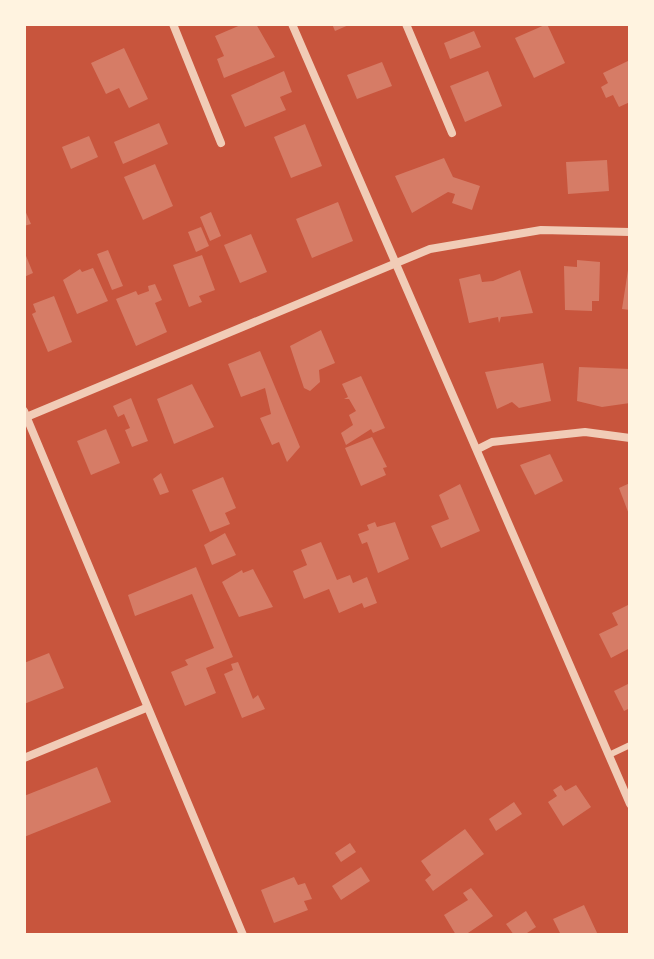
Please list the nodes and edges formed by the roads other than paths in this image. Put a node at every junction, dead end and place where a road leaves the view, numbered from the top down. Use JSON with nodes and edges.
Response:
{"nodes":[{"id":1,"x":173,"y":24,"type":"edge"},
{"id":2,"x":292,"y":24,"type":"edge"},
{"id":3,"x":406,"y":24,"type":"edge"},
{"id":4,"x":452,"y":133,"type":"dead end"},
{"id":5,"x":221,"y":143,"type":"dead end"},
{"id":6,"x":630,"y":232,"type":"edge"},
{"id":7,"x":397,"y":263,"type":"junction"},
{"id":8,"x":25,"y":416,"type":"edge"},
{"id":9,"x":630,"y":438,"type":"edge"},
{"id":10,"x":478,"y":449,"type":"junction"},
{"id":11,"x":146,"y":708,"type":"junction"},
{"id":12,"x":630,"y":745,"type":"edge"},
{"id":13,"x":609,"y":755,"type":"junction"},
{"id":14,"x":24,"y":758,"type":"edge"},
{"id":15,"x":630,"y":804,"type":"edge"},
{"id":16,"x":243,"y":935,"type":"edge"}],
"edges":[{"from":1,"to":5,"type":"street"},
{"from":2,"to":7,"type":"street"},
{"from":3,"to":4,"type":"street"},
{"from":6,"to":7,"type":"street"},
{"from":7,"to":8,"type":"street"},
{"from":7,"to":10,"type":"street"},
{"from":8,"to":11,"type":"street"},
{"from":9,"to":10,"type":"street"},
{"from":10,"to":13,"type":"street"},
{"from":11,"to":14,"type":"street"},
{"from":11,"to":16,"type":"street"},
{"from":12,"to":13,"type":"lane"},
{"from":13,"to":15,"type":"street"}]}
